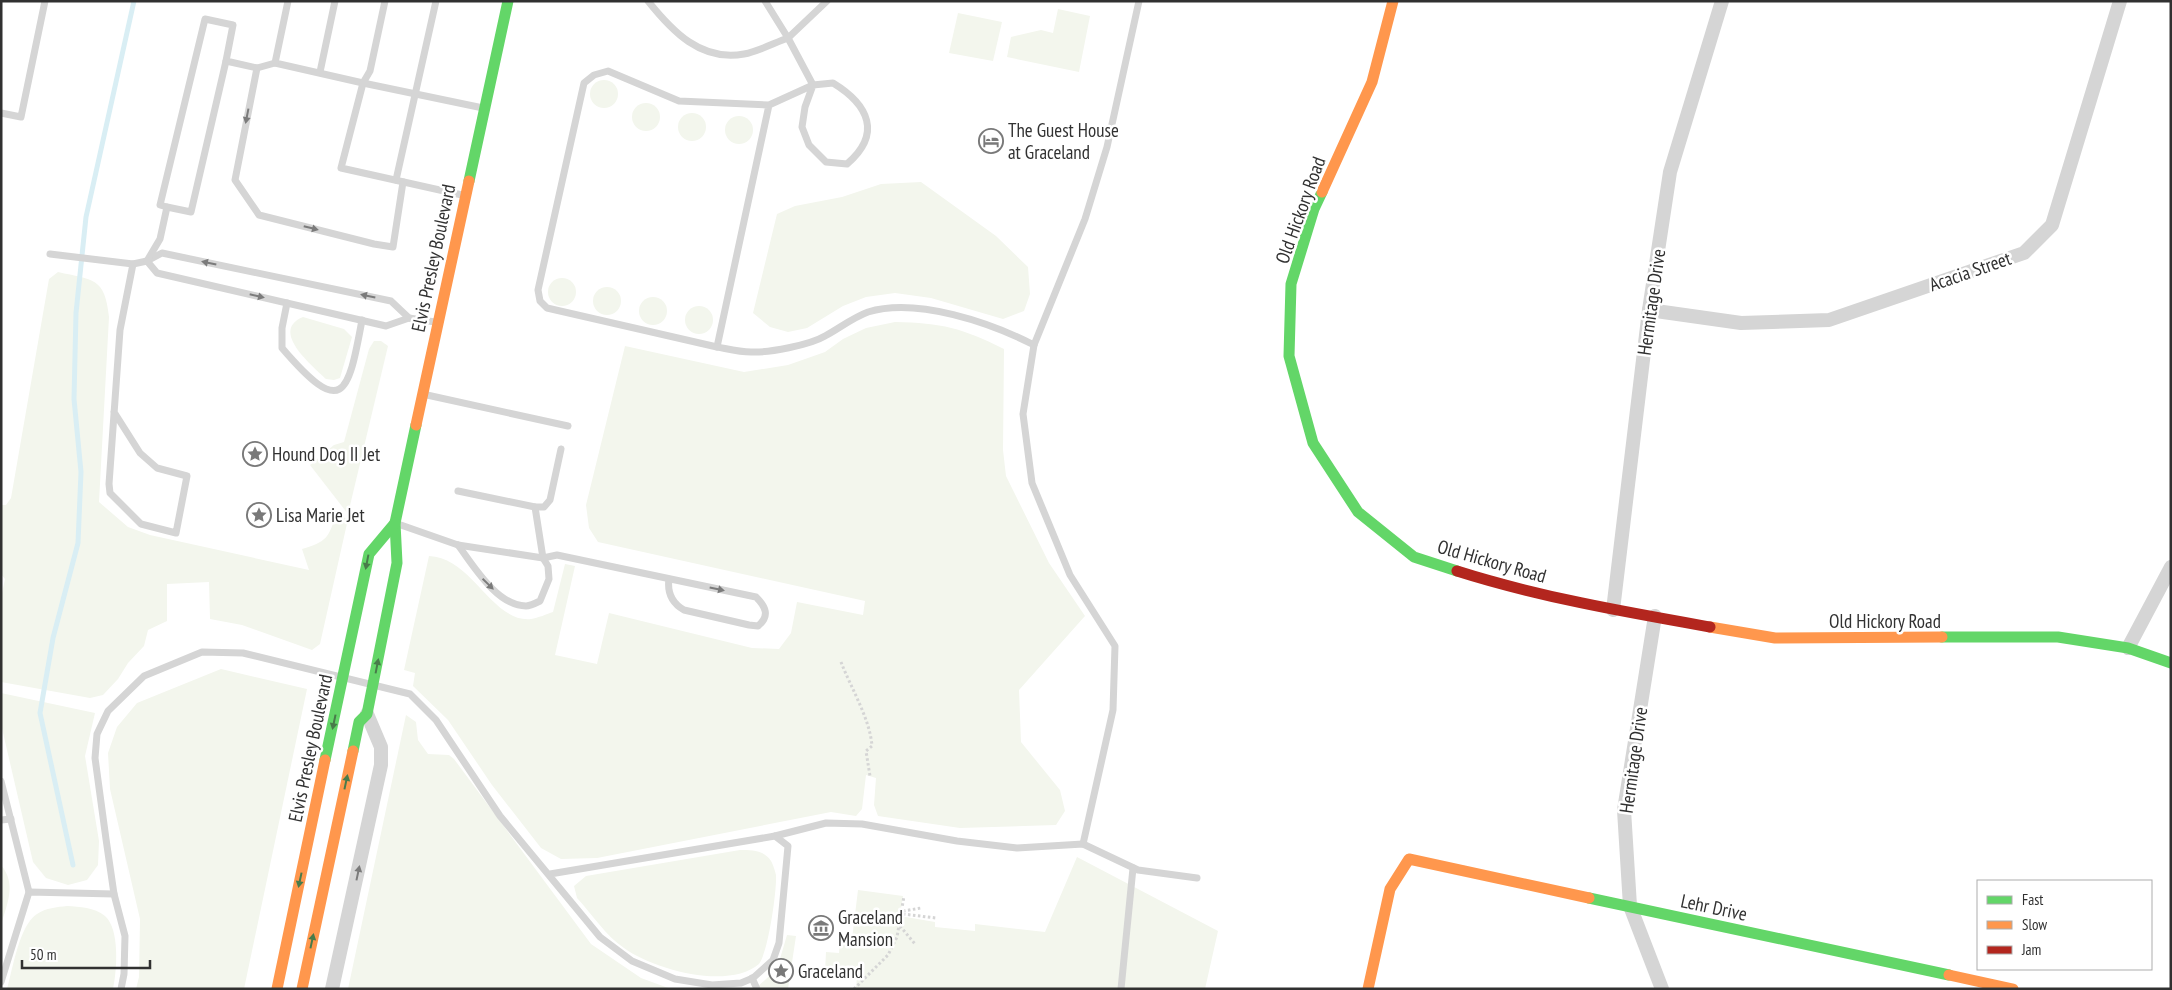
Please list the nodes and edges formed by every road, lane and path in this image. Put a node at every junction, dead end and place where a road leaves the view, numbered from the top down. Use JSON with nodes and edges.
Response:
{"nodes":[{"id":1,"x":46,"y":1,"type":"edge"},
{"id":2,"x":288,"y":1,"type":"edge"},
{"id":3,"x":334,"y":1,"type":"edge"},
{"id":4,"x":385,"y":1,"type":"edge"},
{"id":5,"x":436,"y":1,"type":"edge"},
{"id":6,"x":508,"y":1,"type":"edge"},
{"id":7,"x":648,"y":1,"type":"edge"},
{"id":8,"x":765,"y":1,"type":"edge"},
{"id":9,"x":828,"y":1,"type":"edge"},
{"id":10,"x":1139,"y":1,"type":"edge"},
{"id":11,"x":1393,"y":1,"type":"edge"},
{"id":12,"x":1722,"y":1,"type":"edge"},
{"id":13,"x":2120,"y":1,"type":"edge"},
{"id":14,"x":788,"y":38,"type":"junction"},
{"id":15,"x":226,"y":62,"type":"junction"},
{"id":16,"x":275,"y":63,"type":"junction"},
{"id":17,"x":257,"y":68,"type":"junction"},
{"id":18,"x":320,"y":72,"type":"junction"},
{"id":19,"x":364,"y":83,"type":"junction"},
{"id":20,"x":813,"y":85,"type":"junction"},
{"id":21,"x":416,"y":94,"type":"junction"},
{"id":22,"x":769,"y":105,"type":"junction"},
{"id":23,"x":484,"y":108,"type":"junction"},
{"id":24,"x":1,"y":113,"type":"edge"},
{"id":25,"x":400,"y":181,"type":"junction"},
{"id":26,"x":465,"y":196,"type":"junction"},
{"id":27,"x":167,"y":207,"type":"junction"},
{"id":28,"x":50,"y":254,"type":"dead end"},
{"id":29,"x":147,"y":261,"type":"junction"},
{"id":30,"x":133,"y":264,"type":"junction"},
{"id":31,"x":287,"y":303,"type":"junction"},
{"id":32,"x":1649,"y":310,"type":"junction"},
{"id":33,"x":409,"y":318,"type":"junction"},
{"id":34,"x":362,"y":320,"type":"junction"},
{"id":35,"x":438,"y":323,"type":"junction"},
{"id":36,"x":1034,"y":345,"type":"junction"},
{"id":37,"x":717,"y":347,"type":"junction"},
{"id":38,"x":422,"y":393,"type":"junction"},
{"id":39,"x":114,"y":412,"type":"junction"},
{"id":40,"x":568,"y":426,"type":"dead end"},
{"id":41,"x":561,"y":448,"type":"dead end"},
{"id":42,"x":458,"y":490,"type":"dead end"},
{"id":43,"x":535,"y":507,"type":"junction"},
{"id":44,"x":395,"y":523,"type":"junction"},
{"id":45,"x":458,"y":545,"type":"junction"},
{"id":46,"x":543,"y":558,"type":"junction"},
{"id":47,"x":2171,"y":567,"type":"edge"},
{"id":48,"x":669,"y":579,"type":"junction"},
{"id":49,"x":1613,"y":610,"type":"junction"},
{"id":50,"x":1655,"y":616,"type":"junction"},
{"id":51,"x":2128,"y":648,"type":"junction"},
{"id":52,"x":841,"y":662,"type":"dead end"},
{"id":53,"x":2171,"y":663,"type":"edge"},
{"id":54,"x":344,"y":677,"type":"junction"},
{"id":55,"x":374,"y":684,"type":"junction"},
{"id":56,"x":367,"y":714,"type":"junction"},
{"id":57,"x":870,"y":776,"type":"dead end"},
{"id":58,"x":1,"y":781,"type":"edge"},
{"id":59,"x":11,"y":819,"type":"junction"},
{"id":60,"x":1,"y":820,"type":"edge"},
{"id":61,"x":775,"y":836,"type":"junction"},
{"id":62,"x":1083,"y":844,"type":"junction"},
{"id":63,"x":1133,"y":868,"type":"junction"},
{"id":64,"x":550,"y":874,"type":"junction"},
{"id":65,"x":1197,"y":878,"type":"dead end"},
{"id":66,"x":29,"y":892,"type":"junction"},
{"id":67,"x":114,"y":894,"type":"junction"},
{"id":68,"x":904,"y":896,"type":"dead end"},
{"id":69,"x":1630,"y":906,"type":"junction"},
{"id":70,"x":921,"y":908,"type":"dead end"},
{"id":71,"x":903,"y":912,"type":"junction"},
{"id":72,"x":936,"y":918,"type":"dead end"},
{"id":73,"x":900,"y":926,"type":"junction"},
{"id":74,"x":914,"y":944,"type":"dead end"},
{"id":75,"x":752,"y":978,"type":"junction"},
{"id":76,"x":1,"y":982,"type":"edge"},
{"id":77,"x":1981,"y":985,"type":"edge"},
{"id":78,"x":121,"y":989,"type":"edge"},
{"id":79,"x":277,"y":989,"type":"edge"},
{"id":80,"x":302,"y":989,"type":"edge"},
{"id":81,"x":332,"y":989,"type":"edge"},
{"id":82,"x":757,"y":989,"type":"edge"},
{"id":83,"x":854,"y":989,"type":"edge"},
{"id":84,"x":1122,"y":989,"type":"edge"},
{"id":85,"x":1368,"y":989,"type":"edge"},
{"id":86,"x":1662,"y":989,"type":"edge"},
{"id":87,"x":2013,"y":989,"type":"edge"}],
"edges":[{"from":1,"to":24,"type":"lane"},
{"from":2,"to":16,"type":"lane"},
{"from":3,"to":18,"type":"lane"},
{"from":4,"to":19,"type":"lane"},
{"from":5,"to":21,"type":"lane"},
{"from":6,"to":23,"type":"street","name":"Elvis Presley Boulevard"},
{"from":7,"to":14,"type":"lane"},
{"from":8,"to":14,"type":"lane"},
{"from":9,"to":14,"type":"lane"},
{"from":10,"to":36,"type":"lane"},
{"from":11,"to":49,"type":"street","name":"Old Hickory Road"},
{"from":12,"to":32,"type":"street","name":"Hermitage Drive"},
{"from":13,"to":32,"type":"street","name":"Acacia Street"},
{"from":14,"to":20,"type":"lane"},
{"from":15,"to":17,"type":"lane"},
{"from":15,"to":27,"type":"lane"},
{"from":15,"to":27,"type":"lane"},
{"from":16,"to":17,"type":"lane"},
{"from":16,"to":18,"type":"lane"},
{"from":17,"to":25,"type":"lane","one_way":true},
{"from":18,"to":19,"type":"lane"},
{"from":19,"to":21,"type":"lane"},
{"from":19,"to":25,"type":"lane"},
{"from":20,"to":20,"type":"lane"},
{"from":20,"to":22,"type":"lane"},
{"from":21,"to":23,"type":"lane"},
{"from":21,"to":25,"type":"lane"},
{"from":22,"to":37,"type":"lane"},
{"from":22,"to":37,"type":"lane"},
{"from":23,"to":26,"type":"street","name":"Elvis Presley Boulevard"},
{"from":25,"to":26,"type":"lane"},
{"from":26,"to":35,"type":"street","name":"Elvis Presley Boulevard"},
{"from":27,"to":29,"type":"lane"},
{"from":28,"to":30,"type":"lane"},
{"from":29,"to":30,"type":"lane"},
{"from":29,"to":31,"type":"lane","one_way":true},
{"from":33,"to":29,"type":"lane","one_way":true},
{"from":30,"to":39,"type":"lane"},
{"from":31,"to":34,"type":"lane"},
{"from":31,"to":34,"type":"lane"},
{"from":32,"to":49,"type":"street","name":"Hermitage Drive"},
{"from":33,"to":34,"type":"lane"},
{"from":33,"to":35,"type":"lane"},
{"from":35,"to":38,"type":"street","name":"Elvis Presley Boulevard"},
{"from":36,"to":37,"type":"lane"},
{"from":36,"to":62,"type":"lane"},
{"from":38,"to":40,"type":"lane"},
{"from":38,"to":44,"type":"street","name":"Elvis Presley Boulevard"},
{"from":39,"to":39,"type":"lane"},
{"from":41,"to":43,"type":"lane"},
{"from":42,"to":43,"type":"lane"},
{"from":43,"to":46,"type":"lane"},
{"from":44,"to":45,"type":"lane"},
{"from":44,"to":54,"type":"street","name":"Elvis Presley Boulevard","one_way":true},
{"from":55,"to":44,"type":"street","name":"Elvis Presley Boulevard","one_way":true},
{"from":45,"to":46,"type":"lane"},
{"from":45,"to":46,"type":"lane","one_way":true},
{"from":46,"to":48,"type":"lane"},
{"from":47,"to":51,"type":"street"},
{"from":48,"to":48,"type":"lane","one_way":true},
{"from":49,"to":50,"type":"street","name":"Old Hickory Road"},
{"from":50,"to":51,"type":"street","name":"Old Hickory Road"},
{"from":50,"to":69,"type":"street","name":"Hermitage Drive"},
{"from":51,"to":53,"type":"street","name":"Old Hickory Road"},
{"from":52,"to":57,"type":"path"},
{"from":54,"to":55,"type":"lane"},
{"from":54,"to":67,"type":"lane"},
{"from":54,"to":79,"type":"street","name":"Elvis Presley Boulevard","one_way":true},
{"from":55,"to":56,"type":"street","name":"Elvis Presley Boulevard"},
{"from":55,"to":64,"type":"lane"},
{"from":80,"to":56,"type":"street","name":"Elvis Presley Boulevard","one_way":true},
{"from":81,"to":56,"type":"street","one_way":true},
{"from":58,"to":59,"type":"lane"},
{"from":59,"to":60,"type":"lane"},
{"from":59,"to":66,"type":"lane"},
{"from":61,"to":62,"type":"lane"},
{"from":61,"to":64,"type":"lane"},
{"from":61,"to":75,"type":"lane"},
{"from":62,"to":63,"type":"lane"},
{"from":63,"to":65,"type":"lane"},
{"from":63,"to":84,"type":"lane"},
{"from":64,"to":75,"type":"lane"},
{"from":66,"to":67,"type":"lane"},
{"from":66,"to":76,"type":"lane"},
{"from":67,"to":78,"type":"lane"},
{"from":68,"to":71,"type":"path"},
{"from":69,"to":77,"type":"street","name":"Lehr Drive"},
{"from":69,"to":85,"type":"street","name":"Lehr Drive"},
{"from":69,"to":86,"type":"street","name":"Hermitage Drive"},
{"from":70,"to":71,"type":"path"},
{"from":71,"to":72,"type":"path"},
{"from":71,"to":73,"type":"path"},
{"from":73,"to":74,"type":"path"},
{"from":73,"to":83,"type":"path"},
{"from":75,"to":82,"type":"lane"},
{"from":77,"to":87,"type":"street","name":"Lehr Drive"}]}
